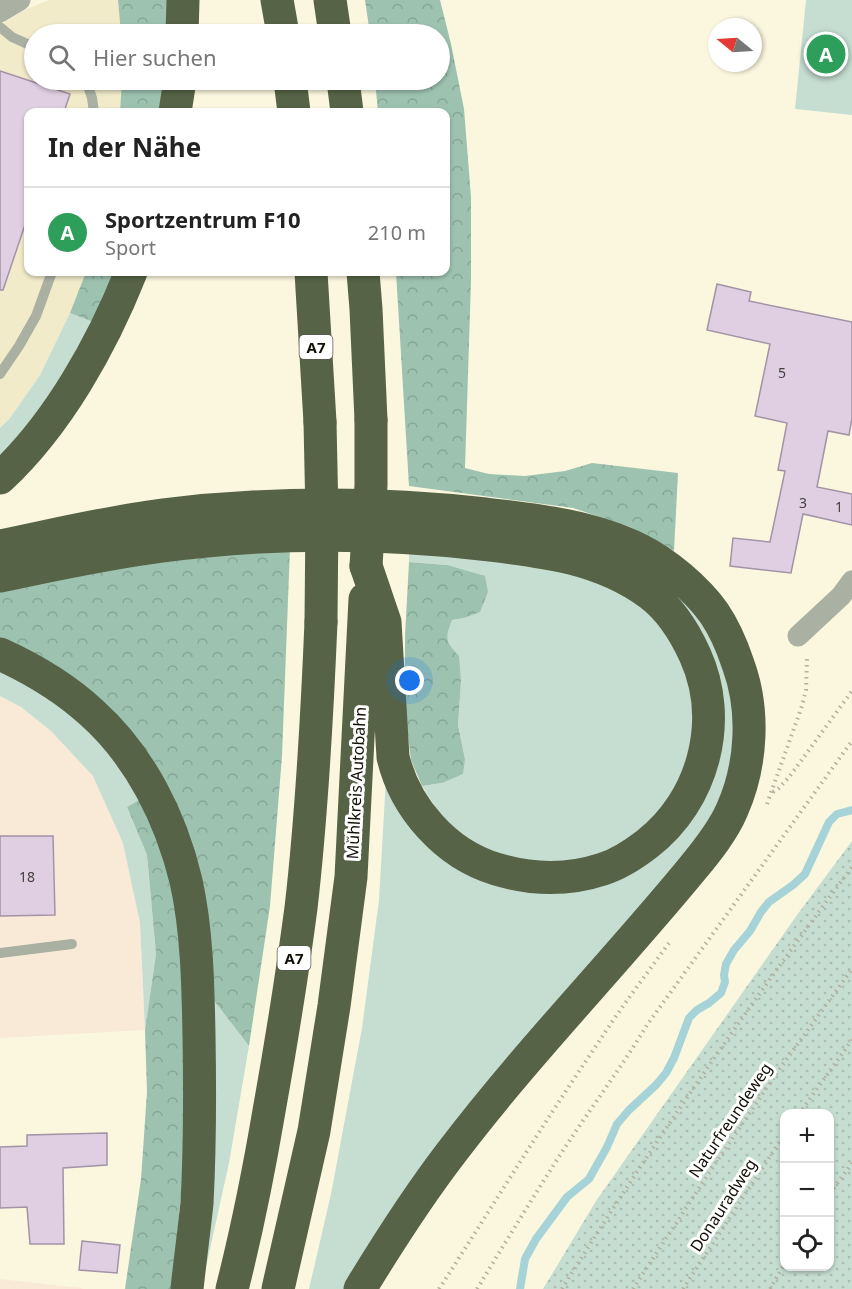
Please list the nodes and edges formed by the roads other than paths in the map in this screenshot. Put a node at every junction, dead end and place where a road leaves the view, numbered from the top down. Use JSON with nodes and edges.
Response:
{"nodes":[{"id":1,"x":20,"y":0,"type":"edge"},
{"id":2,"x":330,"y":0,"type":"edge"},
{"id":3,"x":0,"y":12,"type":"edge"},
{"id":4,"x":334,"y":24,"type":"edge"},
{"id":5,"x":0,"y":27,"type":"edge"},
{"id":6,"x":24,"y":42,"type":"edge"},
{"id":7,"x":89,"y":90,"type":"edge"},
{"id":8,"x":178,"y":90,"type":"edge"},
{"id":9,"x":291,"y":90,"type":"edge"},
{"id":10,"x":344,"y":90,"type":"edge"},
{"id":11,"x":93,"y":108,"type":"edge"},
{"id":12,"x":176,"y":108,"type":"edge"},
{"id":13,"x":294,"y":108,"type":"edge"},
{"id":14,"x":346,"y":108,"type":"edge"},
{"id":15,"x":51,"y":276,"type":"edge"},
{"id":16,"x":129,"y":276,"type":"edge"},
{"id":17,"x":311,"y":276,"type":"edge"},
{"id":18,"x":363,"y":276,"type":"edge"},
{"id":19,"x":0,"y":374,"type":"edge"},
{"id":20,"x":0,"y":478,"type":"edge"},
{"id":21,"x":0,"y":546,"type":"edge"},
{"id":22,"x":0,"y":576,"type":"edge"},
{"id":23,"x":852,"y":582,"type":"edge"},
{"id":24,"x":374,"y":623,"type":"junction"},
{"id":25,"x":798,"y":636,"type":"dead end"},
{"id":26,"x":0,"y":654,"type":"edge"},
{"id":27,"x":72,"y":944,"type":"dead end"},
{"id":28,"x":0,"y":953,"type":"edge"},
{"id":29,"x":187,"y":1289,"type":"edge"},
{"id":30,"x":232,"y":1289,"type":"edge"},
{"id":31,"x":278,"y":1289,"type":"edge"},
{"id":32,"x":360,"y":1289,"type":"edge"}],
"edges":[{"from":1,"to":3,"type":"street"},
{"from":2,"to":4,"type":"highway"},
{"from":5,"to":6,"type":"lane"},
{"from":7,"to":11,"type":"lane"},
{"from":8,"to":12,"type":"highway"},
{"from":9,"to":13,"type":"highway"},
{"from":10,"to":14,"type":"highway"},
{"from":15,"to":19,"type":"lane"},
{"from":16,"to":20,"type":"highway"},
{"from":17,"to":30,"type":"highway","number":"A7","bridge":true},
{"from":18,"to":24,"type":"highway","name":"Mühlkreis Autobahn","bridge":true},
{"from":21,"to":32,"type":"highway"},
{"from":22,"to":24,"type":"highway"},
{"from":23,"to":25,"type":"street"},
{"from":24,"to":31,"type":"highway","name":"Mühlkreis Autobahn"},
{"from":26,"to":29,"type":"highway"},
{"from":27,"to":28,"type":"lane"}]}
